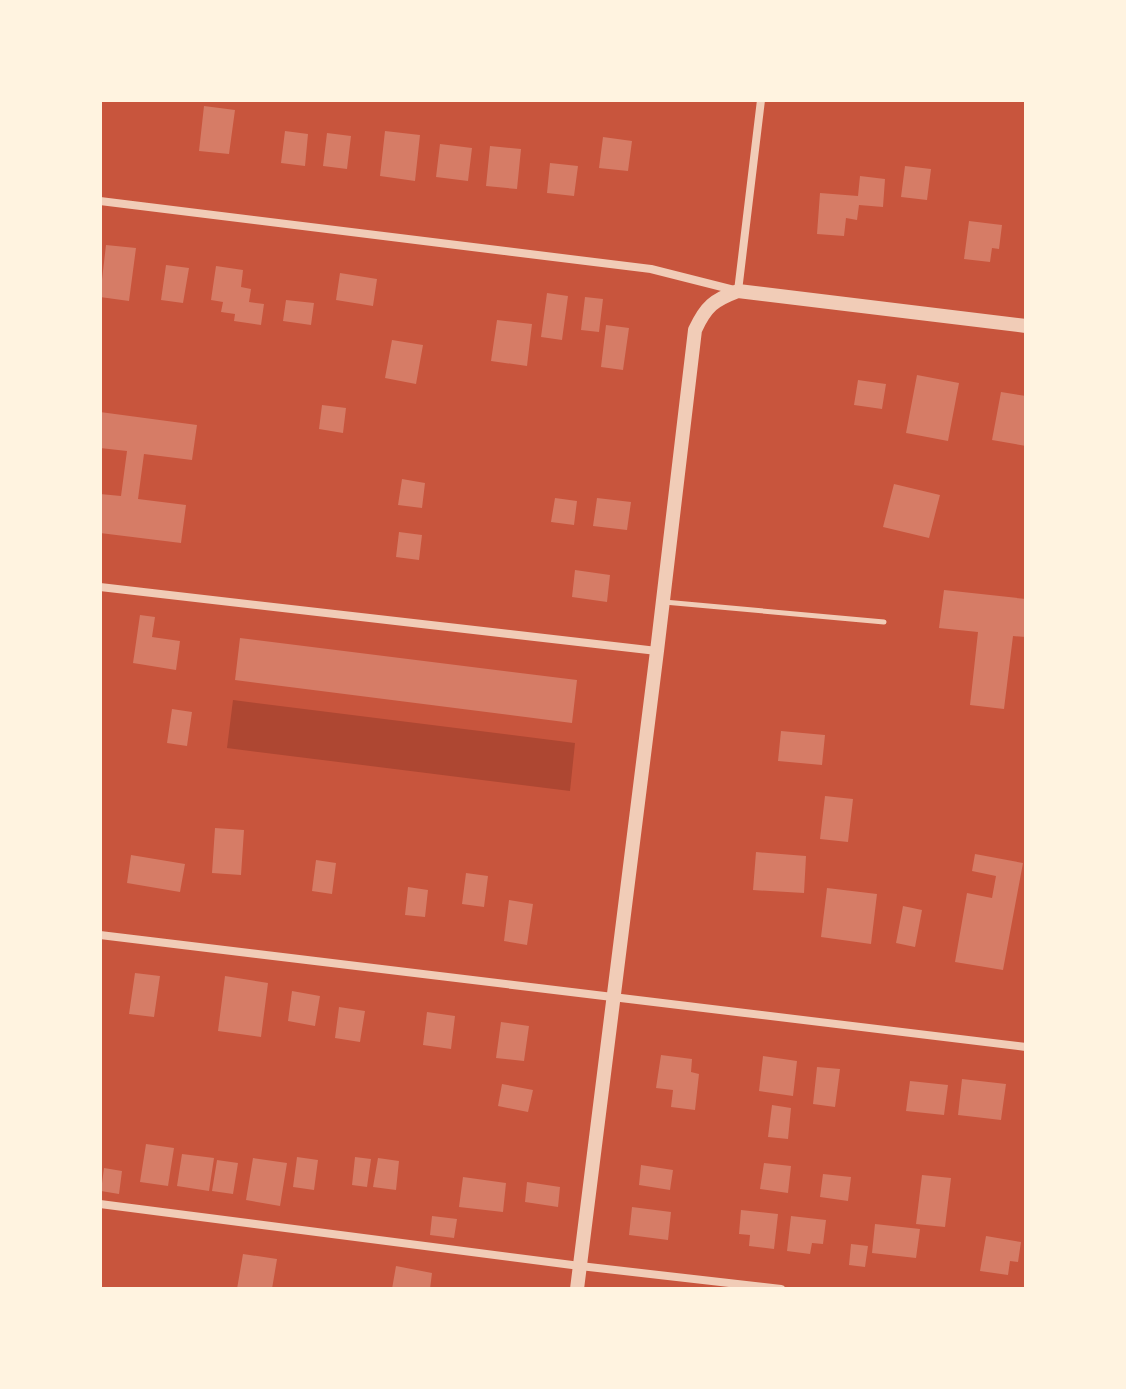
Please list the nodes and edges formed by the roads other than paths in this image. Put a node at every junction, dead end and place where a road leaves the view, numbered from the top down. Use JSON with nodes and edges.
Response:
{"nodes":[{"id":1,"x":761,"y":100,"type":"edge"},
{"id":2,"x":100,"y":201,"type":"edge"},
{"id":3,"x":738,"y":291,"type":"junction"},
{"id":4,"x":1026,"y":326,"type":"edge"},
{"id":5,"x":100,"y":587,"type":"edge"},
{"id":6,"x":663,"y":602,"type":"junction"},
{"id":7,"x":884,"y":622,"type":"dead end"},
{"id":8,"x":657,"y":651,"type":"junction"},
{"id":9,"x":100,"y":935,"type":"edge"},
{"id":10,"x":613,"y":998,"type":"junction"},
{"id":11,"x":1026,"y":1047,"type":"edge"},
{"id":12,"x":100,"y":1204,"type":"edge"},
{"id":13,"x":580,"y":1266,"type":"junction"},
{"id":14,"x":577,"y":1289,"type":"edge"},
{"id":15,"x":781,"y":1289,"type":"edge"}],
"edges":[{"from":1,"to":3,"type":"street"},
{"from":2,"to":3,"type":"street"},
{"from":3,"to":4,"type":"street"},
{"from":3,"to":6,"type":"street"},
{"from":5,"to":8,"type":"street"},
{"from":6,"to":7,"type":"lane"},
{"from":6,"to":8,"type":"street"},
{"from":8,"to":10,"type":"street"},
{"from":9,"to":10,"type":"street"},
{"from":10,"to":11,"type":"street"},
{"from":10,"to":13,"type":"street"},
{"from":12,"to":13,"type":"street"},
{"from":13,"to":14,"type":"street"},
{"from":13,"to":15,"type":"street"}]}
